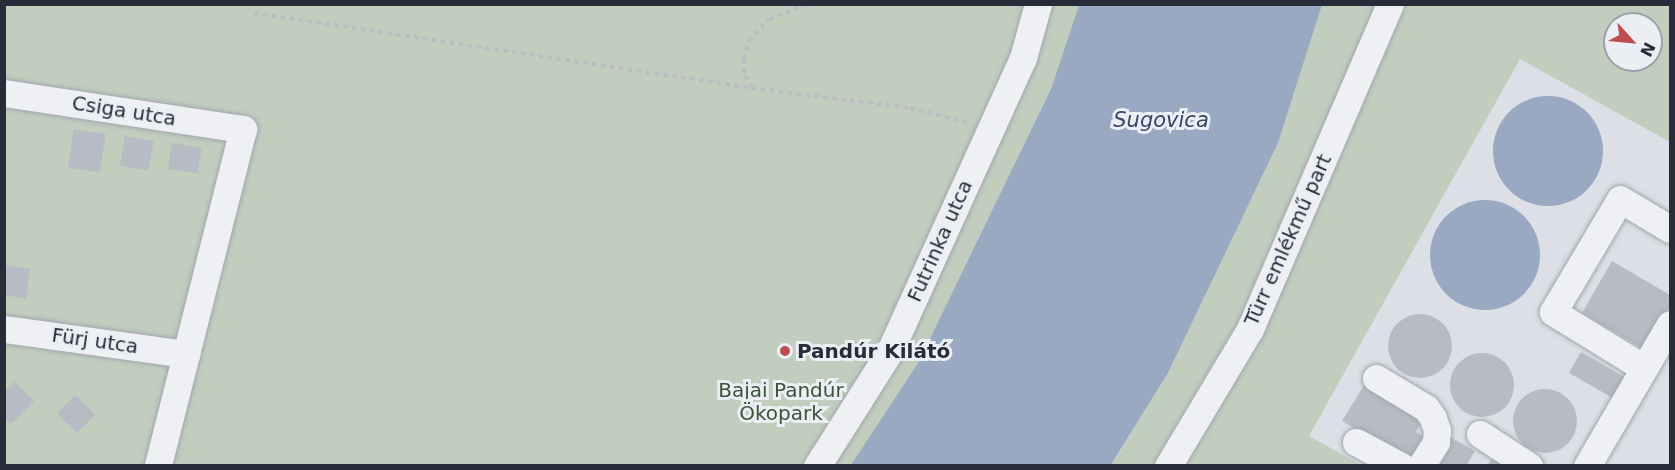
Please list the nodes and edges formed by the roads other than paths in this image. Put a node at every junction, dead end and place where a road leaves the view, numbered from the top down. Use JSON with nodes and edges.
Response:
{"nodes":[{"id":1,"x":1038,"y":4,"type":"edge"},
{"id":2,"x":1389,"y":4,"type":"edge"},
{"id":3,"x":4,"y":93,"type":"edge"},
{"id":4,"x":1671,"y":229,"type":"edge"},
{"id":5,"x":1671,"y":324,"type":"edge"},
{"id":6,"x":5,"y":329,"type":"edge"},
{"id":7,"x":186,"y":354,"type":"junction"},
{"id":8,"x":1644,"y":368,"type":"junction"},
{"id":9,"x":1376,"y":378,"type":"dead end"},
{"id":10,"x":1480,"y":434,"type":"dead end"},
{"id":11,"x":1356,"y":442,"type":"dead end"},
{"id":12,"x":158,"y":465,"type":"edge"},
{"id":13,"x":817,"y":465,"type":"edge"},
{"id":14,"x":1168,"y":465,"type":"edge"},
{"id":15,"x":1401,"y":465,"type":"edge"},
{"id":16,"x":1421,"y":465,"type":"edge"},
{"id":17,"x":1529,"y":465,"type":"edge"},
{"id":18,"x":1587,"y":465,"type":"edge"}],
"edges":[{"from":1,"to":13,"type":"street","name":"Futrinka utca"},
{"from":2,"to":14,"type":"street","name":"Türr emlékmű part"},
{"from":3,"to":7,"type":"street","name":"Csiga utca"},
{"from":4,"to":8,"type":"street"},
{"from":5,"to":8,"type":"street"},
{"from":6,"to":7,"type":"street","name":"Fürj utca"},
{"from":7,"to":12,"type":"street"},
{"from":8,"to":18,"type":"street"},
{"from":9,"to":16,"type":"street"},
{"from":10,"to":17,"type":"street"},
{"from":11,"to":15,"type":"street"}]}
